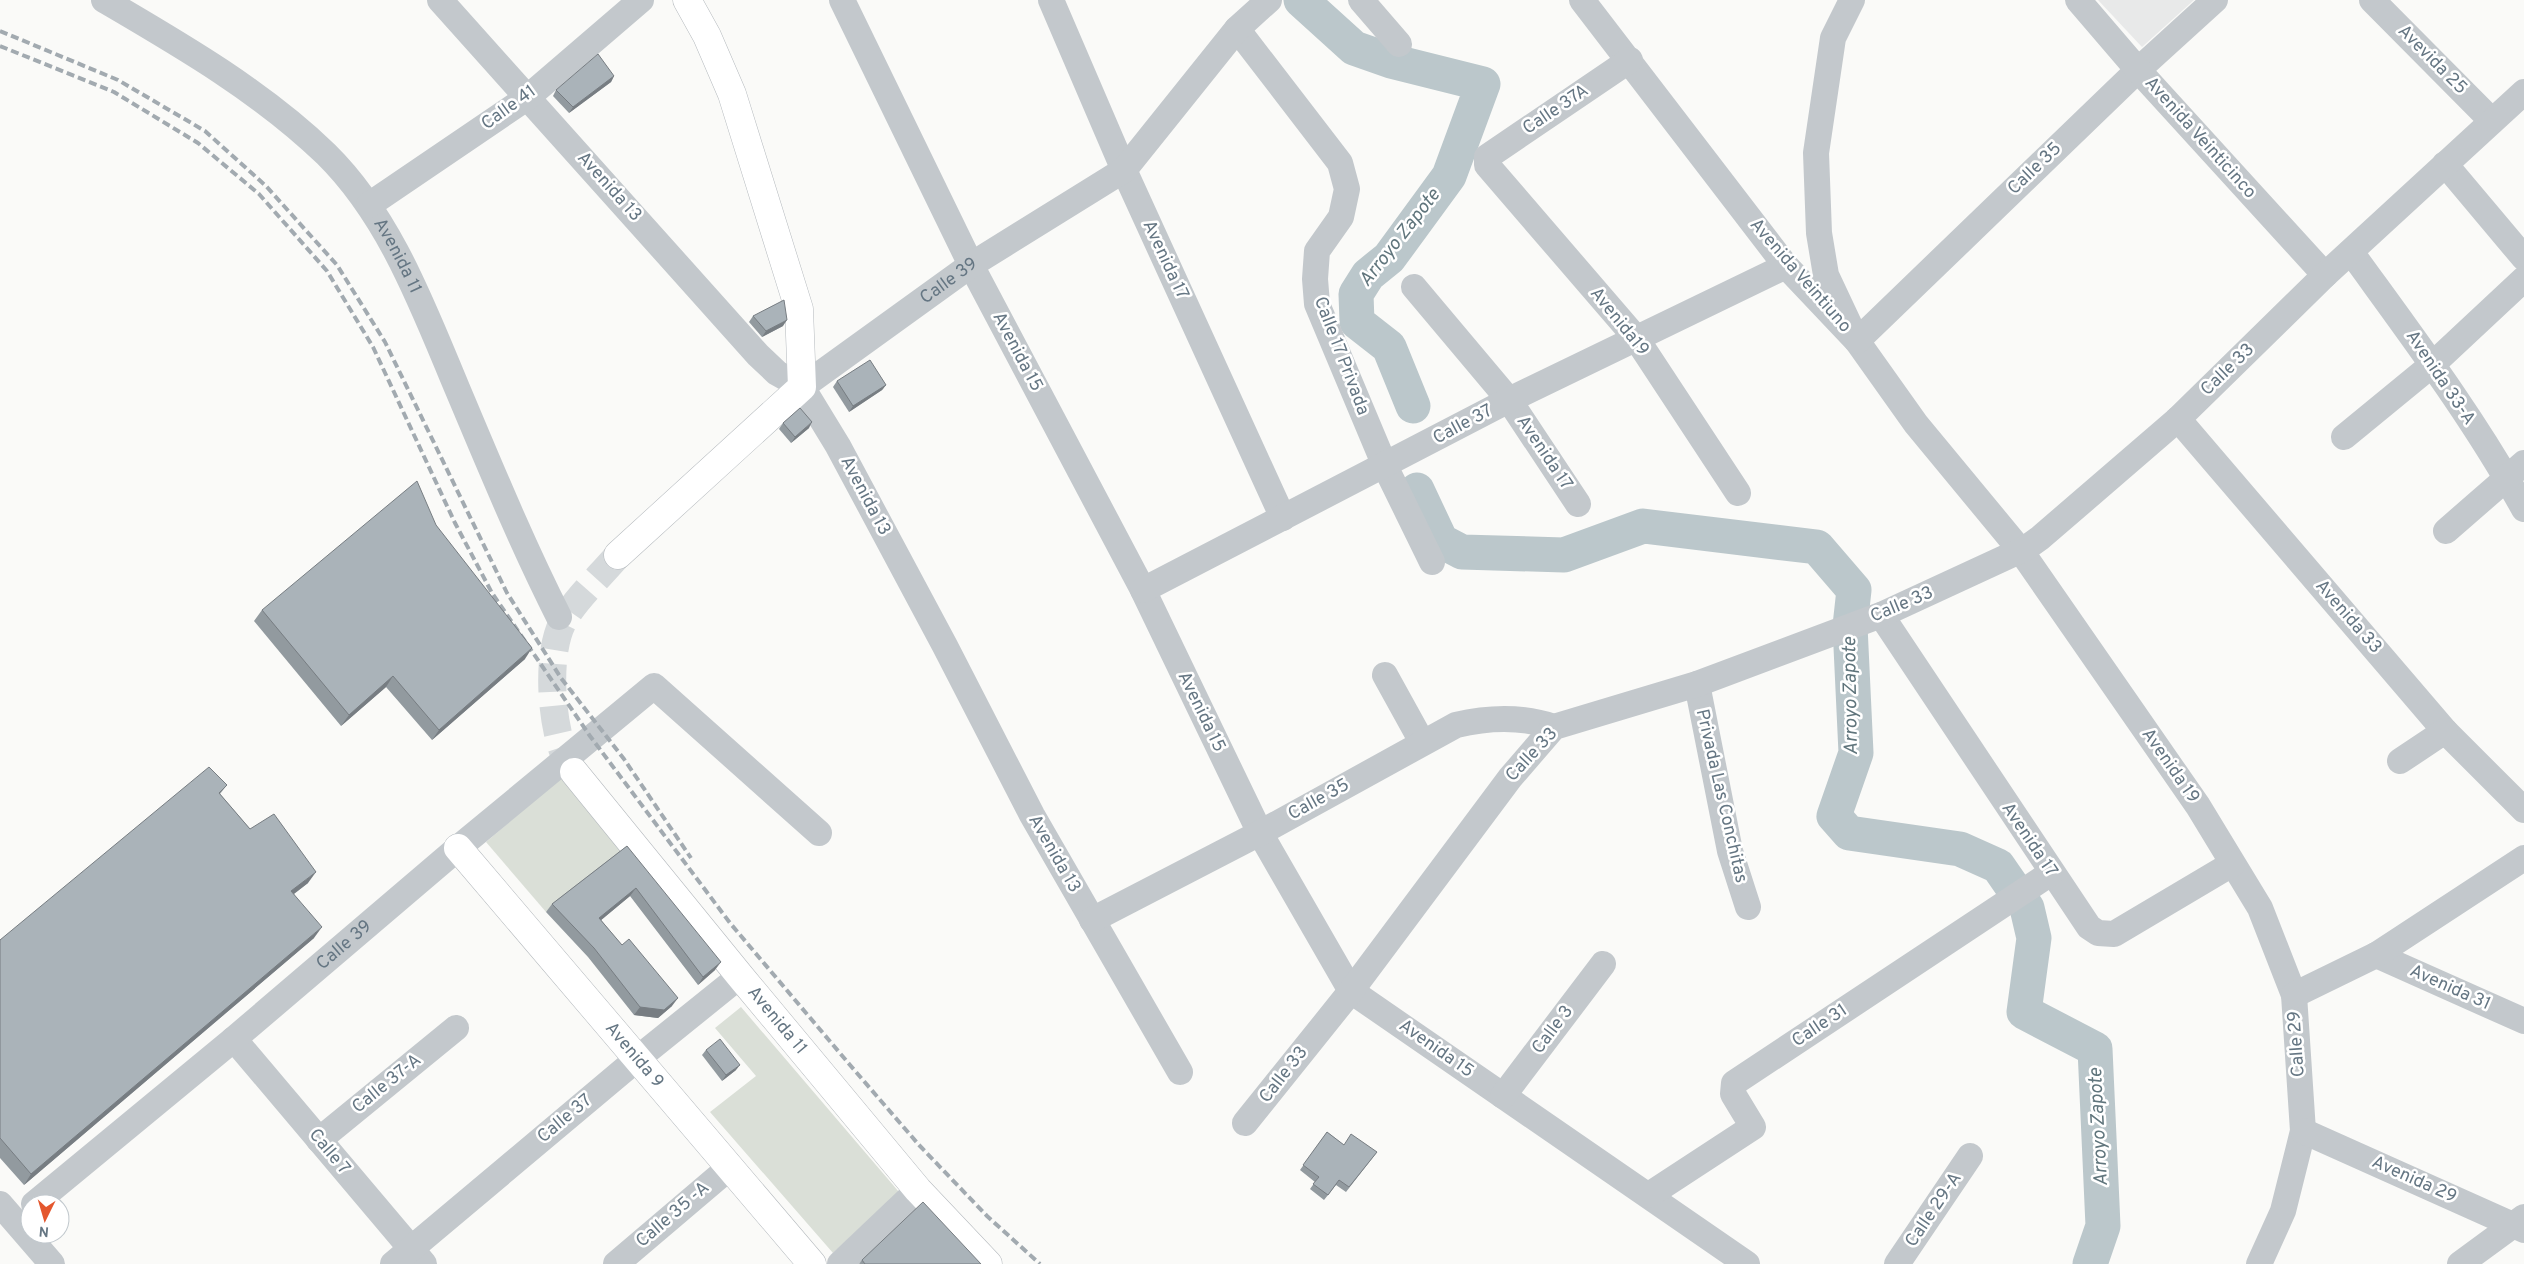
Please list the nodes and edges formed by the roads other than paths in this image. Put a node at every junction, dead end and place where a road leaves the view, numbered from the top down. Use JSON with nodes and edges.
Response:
{"nodes":[{"id":1,"x":104,"y":0,"type":"edge"},
{"id":2,"x":440,"y":0,"type":"edge"},
{"id":3,"x":641,"y":0,"type":"edge"},
{"id":4,"x":686,"y":0,"type":"edge"},
{"id":5,"x":842,"y":0,"type":"edge"},
{"id":6,"x":1051,"y":0,"type":"edge"},
{"id":7,"x":1269,"y":0,"type":"edge"},
{"id":8,"x":1361,"y":0,"type":"edge"},
{"id":9,"x":1582,"y":0,"type":"edge"},
{"id":10,"x":1852,"y":0,"type":"edge"},
{"id":11,"x":2078,"y":0,"type":"edge"},
{"id":12,"x":2215,"y":0,"type":"edge"},
{"id":13,"x":2372,"y":0,"type":"edge"},
{"id":14,"x":1237,"y":29,"type":"junction"},
{"id":15,"x":1400,"y":44,"type":"dead end"},
{"id":16,"x":1630,"y":60,"type":"junction"},
{"id":17,"x":2138,"y":70,"type":"junction"},
{"id":18,"x":2524,"y":92,"type":"edge"},
{"id":19,"x":528,"y":97,"type":"junction"},
{"id":20,"x":2492,"y":121,"type":"junction"},
{"id":21,"x":1486,"y":162,"type":"joint"},
{"id":22,"x":2445,"y":164,"type":"junction"},
{"id":23,"x":1124,"y":170,"type":"junction"},
{"id":24,"x":369,"y":205,"type":"junction"},
{"id":25,"x":2351,"y":252,"type":"junction"},
{"id":26,"x":2524,"y":258,"type":"edge"},
{"id":27,"x":971,"y":265,"type":"junction"},
{"id":28,"x":1786,"y":266,"type":"junction"},
{"id":29,"x":2326,"y":275,"type":"junction"},
{"id":30,"x":2524,"y":279,"type":"edge"},
{"id":31,"x":1414,"y":287,"type":"dead end"},
{"id":32,"x":1636,"y":338,"type":"junction"},
{"id":33,"x":1857,"y":341,"type":"junction"},
{"id":34,"x":2432,"y":364,"type":"junction"},
{"id":35,"x":802,"y":388,"type":"junction"},
{"id":36,"x":1509,"y":400,"type":"junction"},
{"id":37,"x":2178,"y":419,"type":"junction"},
{"id":38,"x":2344,"y":437,"type":"dead end"},
{"id":39,"x":1384,"y":466,"type":"junction"},
{"id":40,"x":2515,"y":470,"type":"edge"},
{"id":41,"x":1738,"y":493,"type":"dead end"},
{"id":42,"x":1578,"y":504,"type":"dead end"},
{"id":43,"x":2524,"y":509,"type":"edge"},
{"id":44,"x":1283,"y":518,"type":"junction"},
{"id":45,"x":2446,"y":531,"type":"dead end"},
{"id":46,"x":2021,"y":551,"type":"junction"},
{"id":47,"x":618,"y":556,"type":"tunnel mouth"},
{"id":48,"x":1432,"y":562,"type":"dead end"},
{"id":49,"x":1143,"y":590,"type":"junction"},
{"id":50,"x":1881,"y":615,"type":"junction"},
{"id":51,"x":559,"y":617,"type":"dead end"},
{"id":52,"x":1385,"y":675,"type":"dead end"},
{"id":53,"x":1697,"y":684,"type":"junction"},
{"id":54,"x":1554,"y":727,"type":"junction"},
{"id":55,"x":2445,"y":731,"type":"junction"},
{"id":56,"x":1422,"y":742,"type":"junction"},
{"id":57,"x":2400,"y":761,"type":"dead end"},
{"id":58,"x":574,"y":772,"type":"tunnel mouth"},
{"id":59,"x":2524,"y":810,"type":"edge"},
{"id":60,"x":819,"y":833,"type":"dead end"},
{"id":61,"x":1260,"y":833,"type":"junction"},
{"id":62,"x":458,"y":848,"type":"junction"},
{"id":63,"x":2524,"y":858,"type":"edge"},
{"id":64,"x":2232,"y":864,"type":"junction"},
{"id":65,"x":2051,"y":873,"type":"junction"},
{"id":66,"x":1748,"y":907,"type":"dead end"},
{"id":67,"x":1092,"y":920,"type":"junction"},
{"id":68,"x":2376,"y":955,"type":"junction"},
{"id":69,"x":1603,"y":964,"type":"dead end"},
{"id":70,"x":740,"y":976,"type":"junction"},
{"id":71,"x":1351,"y":991,"type":"junction"},
{"id":72,"x":2294,"y":995,"type":"junction"},
{"id":73,"x":2524,"y":1021,"type":"edge"},
{"id":74,"x":456,"y":1028,"type":"dead end"},
{"id":75,"x":234,"y":1040,"type":"junction"},
{"id":76,"x":637,"y":1059,"type":"junction"},
{"id":77,"x":1180,"y":1072,"type":"dead end"},
{"id":78,"x":1503,"y":1096,"type":"junction"},
{"id":79,"x":1245,"y":1123,"type":"dead end"},
{"id":80,"x":2303,"y":1131,"type":"junction"},
{"id":81,"x":319,"y":1140,"type":"junction"},
{"id":82,"x":1970,"y":1156,"type":"dead end"},
{"id":83,"x":730,"y":1167,"type":"junction"},
{"id":84,"x":918,"y":1190,"type":"junction"},
{"id":85,"x":46,"y":1194,"type":"edge"},
{"id":86,"x":1649,"y":1195,"type":"junction"},
{"id":87,"x":11,"y":1216,"type":"edge"},
{"id":88,"x":2520,"y":1224,"type":"edge"},
{"id":89,"x":409,"y":1259,"type":"edge"},
{"id":90,"x":52,"y":1264,"type":"edge"},
{"id":91,"x":616,"y":1264,"type":"edge"},
{"id":92,"x":812,"y":1264,"type":"edge"},
{"id":93,"x":840,"y":1264,"type":"edge"},
{"id":94,"x":988,"y":1264,"type":"edge"},
{"id":95,"x":1746,"y":1264,"type":"edge"},
{"id":96,"x":1897,"y":1264,"type":"edge"},
{"id":97,"x":2259,"y":1264,"type":"edge"},
{"id":98,"x":2460,"y":1264,"type":"edge"}],
"edges":[{"from":1,"to":24,"type":"street","name":"Avenida 11"},
{"from":2,"to":19,"type":"street","name":"Avenida 13"},
{"from":3,"to":19,"type":"street","name":"Calle 41"},
{"from":4,"to":35,"type":"main road"},
{"from":5,"to":27,"type":"street","name":"Avenida 15"},
{"from":6,"to":23,"type":"street","name":"Avenida 17"},
{"from":7,"to":14,"type":"street","name":"Calle 39"},
{"from":8,"to":15,"type":"street"},
{"from":9,"to":16,"type":"street","name":"Avenida Veintiuno"},
{"from":10,"to":33,"type":"street"},
{"from":11,"to":17,"type":"street","name":"Avenida Veinticinco"},
{"from":12,"to":17,"type":"street","name":"Calle 35"},
{"from":13,"to":20,"type":"street","name":"Avevida 25"},
{"from":14,"to":23,"type":"street","name":"Calle 39"},
{"from":14,"to":39,"type":"street","name":"Calle 17 Privada"},
{"from":16,"to":21,"type":"street","name":"Calle 37A"},
{"from":16,"to":28,"type":"street","name":"Avenida Veintiuno"},
{"from":17,"to":29,"type":"street","name":"Avenida Veinticinco"},
{"from":17,"to":33,"type":"street","name":"Calle 35"},
{"from":18,"to":20,"type":"street","name":"Calle 33"},
{"from":19,"to":24,"type":"street","name":"Calle 41"},
{"from":19,"to":35,"type":"street","name":"Avenida 13"},
{"from":20,"to":22,"type":"street","name":"Calle 33"},
{"from":21,"to":32,"type":"street","name":"Avenida19"},
{"from":22,"to":25,"type":"street","name":"Calle 33"},
{"from":22,"to":26,"type":"street"},
{"from":23,"to":27,"type":"street","name":"Calle 39"},
{"from":23,"to":44,"type":"street","name":"Avenida 17"},
{"from":24,"to":51,"type":"street","name":"Avenida 11"},
{"from":25,"to":29,"type":"street","name":"Calle 33"},
{"from":25,"to":34,"type":"street","name":"Avenida 33-A"},
{"from":27,"to":35,"type":"street","name":"Calle 39"},
{"from":27,"to":49,"type":"street","name":"Avenida 15"},
{"from":28,"to":32,"type":"street","name":"Calle 37"},
{"from":28,"to":33,"type":"street","name":"Avenida Veintiuno"},
{"from":29,"to":37,"type":"street","name":"Calle 33"},
{"from":30,"to":34,"type":"street"},
{"from":31,"to":36,"type":"street","name":"Avenida 17"},
{"from":32,"to":36,"type":"street","name":"Calle 37"},
{"from":32,"to":41,"type":"street","name":"Avenida19"},
{"from":33,"to":46,"type":"street","name":"Avenida Veintiuno"},
{"from":34,"to":38,"type":"street"},
{"from":34,"to":40,"type":"street","name":"Avenida 33-A"},
{"from":35,"to":47,"type":"main road","name":"Calle 39"},
{"from":35,"to":67,"type":"street","name":"Avenida 13"},
{"from":36,"to":39,"type":"street","name":"Calle 37"},
{"from":36,"to":42,"type":"street","name":"Avenida 17"},
{"from":37,"to":46,"type":"street","name":"Calle 33"},
{"from":37,"to":55,"type":"street","name":"Avenida 33"},
{"from":39,"to":44,"type":"street","name":"Calle 37"},
{"from":39,"to":48,"type":"street","name":"Calle 17 Privada"},
{"from":40,"to":43,"type":"street","name":"Avenida 33-A"},
{"from":40,"to":45,"type":"street"},
{"from":44,"to":49,"type":"street","name":"Calle 37"},
{"from":46,"to":50,"type":"street","name":"Calle 33"},
{"from":46,"to":64,"type":"street","name":"Avenida 19"},
{"from":49,"to":61,"type":"street","name":"Avenida 15"},
{"from":50,"to":53,"type":"street","name":"Calle 33"},
{"from":50,"to":65,"type":"street","name":"Avenida 17"},
{"from":52,"to":56,"type":"street"},
{"from":53,"to":54,"type":"street","name":"Calle 33"},
{"from":53,"to":66,"type":"street","name":"Privada Las Conchitas"},
{"from":54,"to":56,"type":"street","name":"Calle 35"},
{"from":54,"to":71,"type":"street","name":"Calle 33"},
{"from":55,"to":57,"type":"street"},
{"from":55,"to":59,"type":"street","name":"Avenida 33"},
{"from":56,"to":61,"type":"street","name":"Calle 35"},
{"from":58,"to":70,"type":"main road","name":"Avenida 11"},
{"from":60,"to":62,"type":"street","name":"Calle 39"},
{"from":61,"to":67,"type":"street","name":"Calle 35"},
{"from":61,"to":71,"type":"street","name":"Avenida 15"},
{"from":62,"to":75,"type":"street","name":"Calle 39"},
{"from":62,"to":76,"type":"main road","name":"Avenida 9"},
{"from":63,"to":68,"type":"street","name":"Calle 29"},
{"from":64,"to":65,"type":"street","name":"Avenida 17"},
{"from":64,"to":72,"type":"street","name":"Avenida 19"},
{"from":65,"to":86,"type":"street","name":"Calle 31"},
{"from":67,"to":77,"type":"street","name":"Avenida 13"},
{"from":68,"to":72,"type":"street","name":"Calle 29"},
{"from":68,"to":73,"type":"street","name":"Avenida 31"},
{"from":69,"to":78,"type":"street","name":"Calle 3"},
{"from":70,"to":76,"type":"street","name":"Calle 37"},
{"from":70,"to":84,"type":"main road","name":"Avenida 11"},
{"from":71,"to":78,"type":"street","name":"Avenida 15"},
{"from":71,"to":79,"type":"street","name":"Calle 33"},
{"from":72,"to":80,"type":"street","name":"Calle 29"},
{"from":74,"to":81,"type":"street","name":"Calle 37-A"},
{"from":75,"to":81,"type":"street","name":"Calle 7"},
{"from":75,"to":85,"type":"street","name":"Calle 39"},
{"from":76,"to":83,"type":"main road","name":"Avenida 9"},
{"from":76,"to":89,"type":"street","name":"Calle 37"},
{"from":78,"to":86,"type":"street","name":"Avenida 15"},
{"from":80,"to":88,"type":"street","name":"Avenida 29"},
{"from":80,"to":97,"type":"street","name":"Calle 29"},
{"from":81,"to":89,"type":"street","name":"Calle 7"},
{"from":82,"to":96,"type":"street","name":"Calle 29-A"},
{"from":83,"to":91,"type":"street","name":"Calle 35 -A"},
{"from":83,"to":92,"type":"main road","name":"Avenida 9"},
{"from":84,"to":93,"type":"street"},
{"from":84,"to":94,"type":"main road","name":"Avenida 11"},
{"from":86,"to":95,"type":"street","name":"Avenida 15"},
{"from":87,"to":90,"type":"street"},
{"from":88,"to":98,"type":"street"}]}
